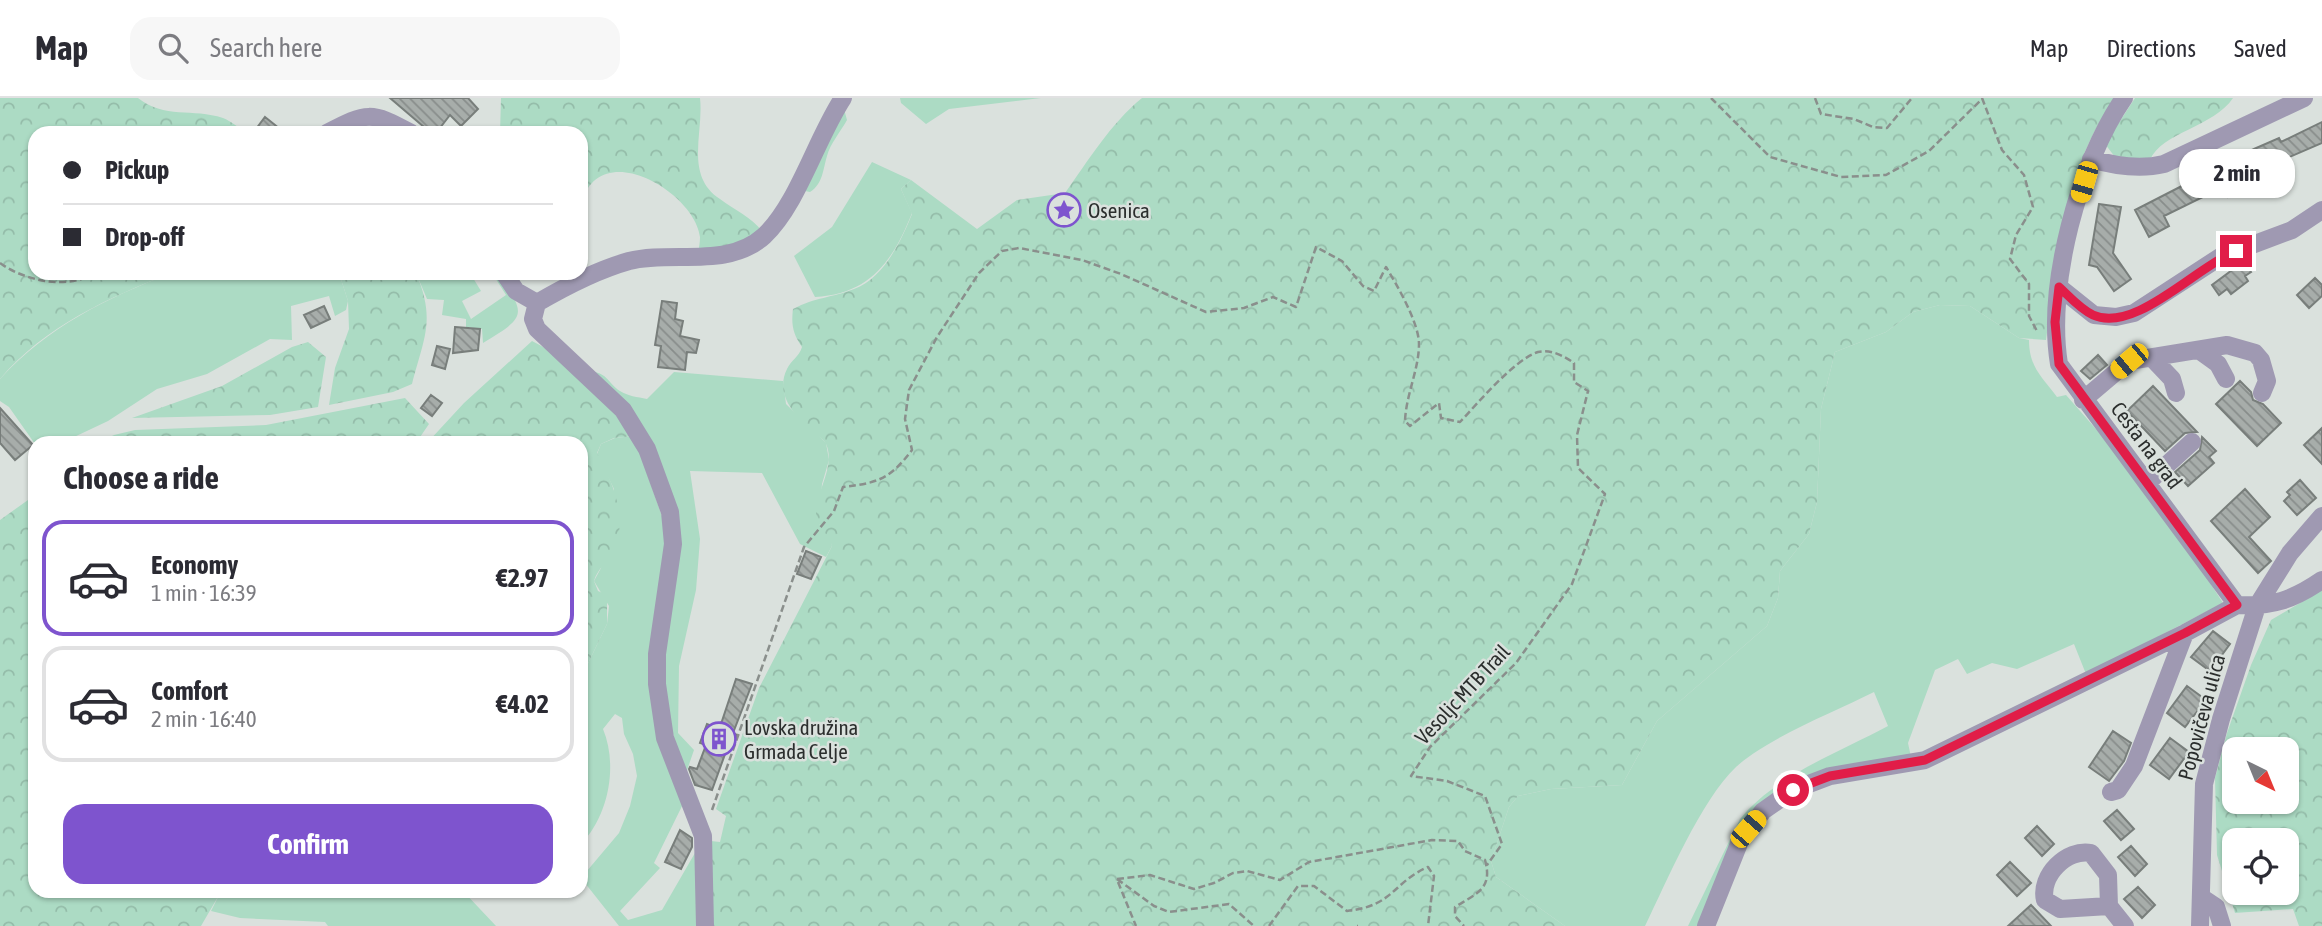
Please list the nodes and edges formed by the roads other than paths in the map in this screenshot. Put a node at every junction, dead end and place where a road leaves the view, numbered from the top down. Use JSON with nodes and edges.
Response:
{"nodes":[{"id":1,"x":844,"y":98,"type":"edge"},
{"id":2,"x":2124,"y":98,"type":"edge"},
{"id":3,"x":2304,"y":98,"type":"edge"},
{"id":4,"x":340,"y":126,"type":"edge"},
{"id":5,"x":395,"y":126,"type":"edge"},
{"id":6,"x":2091,"y":159,"type":"junction"},
{"id":7,"x":2322,"y":210,"type":"edge"},
{"id":8,"x":588,"y":278,"type":"edge"},
{"id":9,"x":509,"y":280,"type":"edge"},
{"id":10,"x":582,"y":280,"type":"edge"},
{"id":11,"x":2059,"y":287,"type":"junction"},
{"id":12,"x":537,"y":303,"type":"junction"},
{"id":13,"x":2200,"y":351,"type":"junction"},
{"id":14,"x":2153,"y":359,"type":"junction"},
{"id":15,"x":2226,"y":379,"type":"dead end"},
{"id":16,"x":2176,"y":393,"type":"dead end"},
{"id":17,"x":2263,"y":393,"type":"dead end"},
{"id":18,"x":2083,"y":400,"type":"junction"},
{"id":19,"x":2192,"y":442,"type":"dead end"},
{"id":20,"x":2147,"y":483,"type":"junction"},
{"id":21,"x":2322,"y":516,"type":"edge"},
{"id":22,"x":2322,"y":580,"type":"edge"},
{"id":23,"x":2237,"y":605,"type":"junction"},
{"id":24,"x":2257,"y":606,"type":"junction"},
{"id":25,"x":2185,"y":633,"type":"junction"},
{"id":26,"x":2110,"y":792,"type":"dead end"},
{"id":27,"x":2201,"y":897,"type":"junction"},
{"id":28,"x":2109,"y":906,"type":"dead end"},
{"id":29,"x":705,"y":926,"type":"edge"},
{"id":30,"x":1706,"y":926,"type":"edge"},
{"id":31,"x":2125,"y":926,"type":"edge"},
{"id":32,"x":2200,"y":926,"type":"edge"},
{"id":33,"x":2222,"y":926,"type":"edge"}],
"edges":[{"from":1,"to":8,"type":"street"},
{"from":2,"to":6,"type":"street","name":"Cesta na grad"},
{"from":3,"to":6,"type":"street"},
{"from":4,"to":5,"type":"street"},
{"from":6,"to":11,"type":"street","name":"Cesta na grad"},
{"from":7,"to":11,"type":"street"},
{"from":9,"to":12,"type":"street"},
{"from":10,"to":12,"type":"street"},
{"from":11,"to":18,"type":"street","name":"Cesta na grad"},
{"from":12,"to":29,"type":"street"},
{"from":13,"to":14,"type":"street"},
{"from":13,"to":15,"type":"street"},
{"from":13,"to":17,"type":"street"},
{"from":14,"to":16,"type":"street"},
{"from":14,"to":18,"type":"street"},
{"from":18,"to":20,"type":"street","name":"Cesta na grad"},
{"from":19,"to":20,"type":"street"},
{"from":20,"to":23,"type":"street","name":"Cesta na grad"},
{"from":21,"to":24,"type":"street"},
{"from":22,"to":24,"type":"street"},
{"from":23,"to":24,"type":"street"},
{"from":23,"to":25,"type":"street"},
{"from":24,"to":27,"type":"street","name":"Popovičeva ulica"},
{"from":25,"to":26,"type":"street"},
{"from":25,"to":30,"type":"street"},
{"from":27,"to":32,"type":"street","name":"Popovičeva ulica"},
{"from":27,"to":33,"type":"street"},
{"from":28,"to":31,"type":"street"}]}
